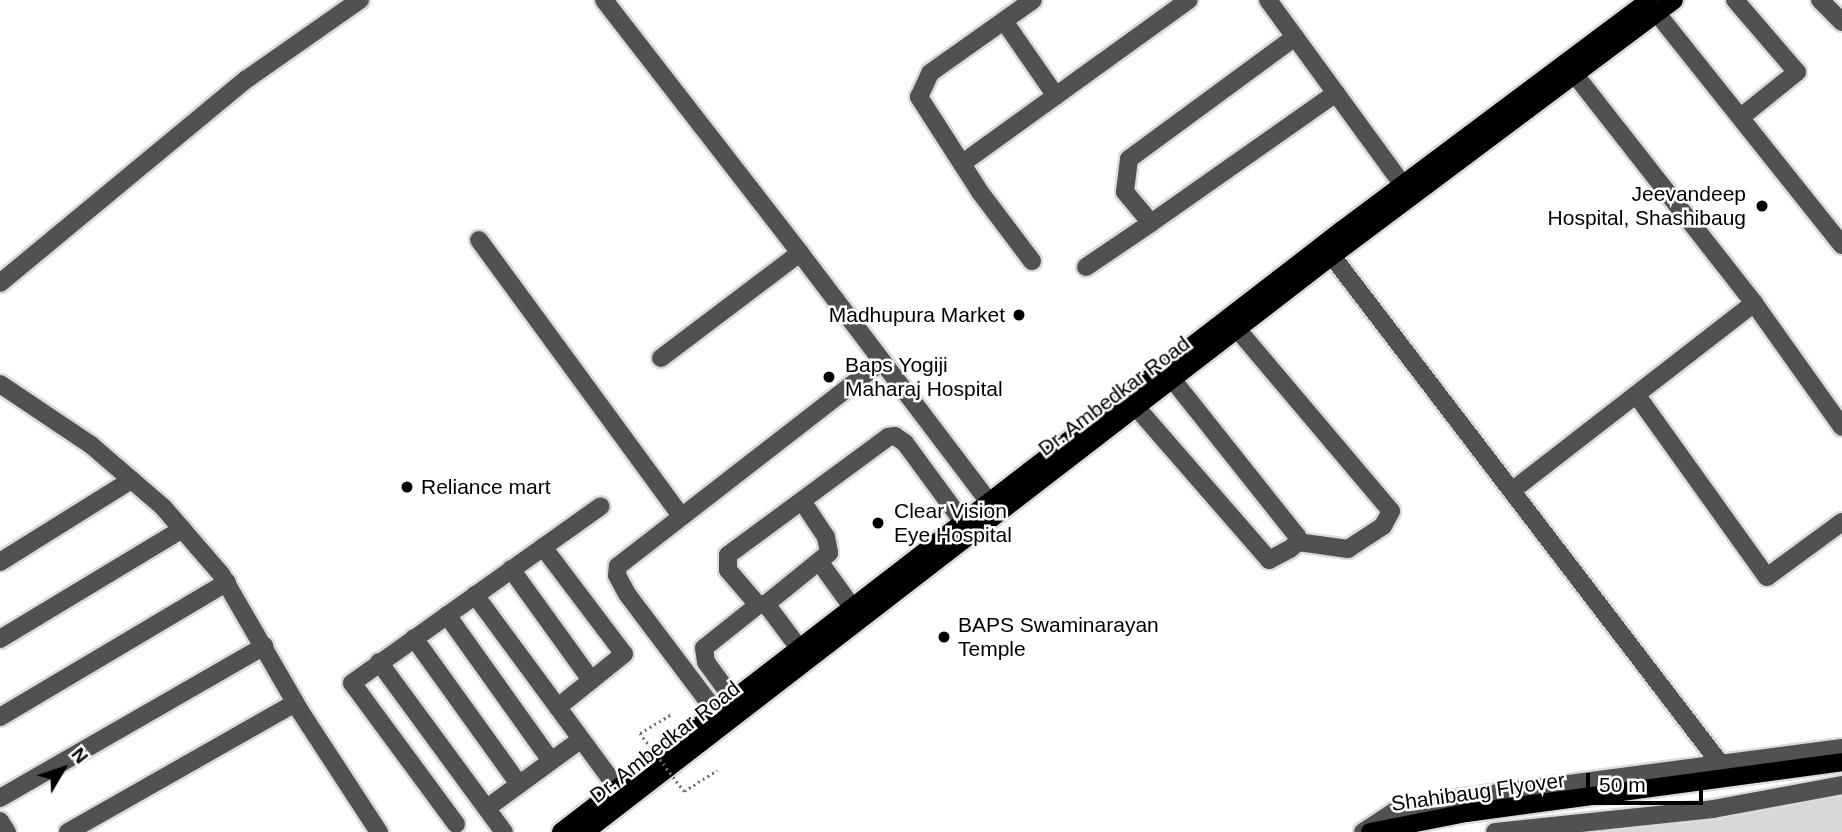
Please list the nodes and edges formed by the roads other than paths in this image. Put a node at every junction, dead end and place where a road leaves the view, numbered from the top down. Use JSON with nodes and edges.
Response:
{"nodes":[{"id":1,"x":360,"y":0,"type":"edge"},
{"id":2,"x":604,"y":0,"type":"edge"},
{"id":3,"x":1033,"y":0,"type":"edge"},
{"id":4,"x":1189,"y":0,"type":"edge"},
{"id":5,"x":1268,"y":0,"type":"edge"},
{"id":6,"x":1674,"y":0,"type":"edge"},
{"id":7,"x":1735,"y":0,"type":"edge"},
{"id":8,"x":1820,"y":0,"type":"edge"},
{"id":9,"x":1651,"y":5,"type":"edge"},
{"id":10,"x":1004,"y":21,"type":"junction"},
{"id":11,"x":1842,"y":22,"type":"edge"},
{"id":12,"x":1296,"y":37,"type":"junction"},
{"id":13,"x":1574,"y":75,"type":"junction"},
{"id":14,"x":1336,"y":93,"type":"junction"},
{"id":15,"x":1056,"y":96,"type":"junction"},
{"id":16,"x":1741,"y":117,"type":"junction"},
{"id":17,"x":964,"y":162,"type":"junction"},
{"id":18,"x":1403,"y":185,"type":"junction"},
{"id":19,"x":1151,"y":223,"type":"junction"},
{"id":20,"x":479,"y":240,"type":"dead end"},
{"id":21,"x":1842,"y":245,"type":"edge"},
{"id":22,"x":800,"y":253,"type":"junction"},
{"id":23,"x":1332,"y":256,"type":"junction"},
{"id":24,"x":1032,"y":261,"type":"dead end"},
{"id":25,"x":1086,"y":267,"type":"dead end"},
{"id":26,"x":0,"y":283,"type":"edge"},
{"id":27,"x":1754,"y":303,"type":"junction"},
{"id":28,"x":1238,"y":330,"type":"junction"},
{"id":29,"x":661,"y":358,"type":"dead end"},
{"id":30,"x":882,"y":361,"type":"junction"},
{"id":31,"x":1173,"y":380,"type":"junction"},
{"id":32,"x":0,"y":384,"type":"edge"},
{"id":33,"x":1638,"y":397,"type":"junction"},
{"id":34,"x":1137,"y":408,"type":"junction"},
{"id":35,"x":1842,"y":427,"type":"edge"},
{"id":36,"x":131,"y":480,"type":"junction"},
{"id":37,"x":1513,"y":490,"type":"junction"},
{"id":38,"x":802,"y":501,"type":"junction"},
{"id":39,"x":989,"y":502,"type":"junction"},
{"id":40,"x":601,"y":506,"type":"dead end"},
{"id":41,"x":681,"y":516,"type":"junction"},
{"id":42,"x":963,"y":522,"type":"junction"},
{"id":43,"x":1842,"y":522,"type":"edge"},
{"id":44,"x":182,"y":529,"type":"junction"},
{"id":45,"x":1298,"y":542,"type":"junction"},
{"id":46,"x":543,"y":547,"type":"junction"},
{"id":47,"x":0,"y":562,"type":"edge"},
{"id":48,"x":821,"y":564,"type":"junction"},
{"id":49,"x":511,"y":569,"type":"junction"},
{"id":50,"x":227,"y":582,"type":"junction"},
{"id":51,"x":475,"y":595,"type":"junction"},
{"id":52,"x":762,"y":605,"type":"junction"},
{"id":53,"x":852,"y":607,"type":"junction"},
{"id":54,"x":447,"y":615,"type":"junction"},
{"id":55,"x":414,"y":638,"type":"junction"},
{"id":56,"x":0,"y":639,"type":"edge"},
{"id":57,"x":264,"y":646,"type":"junction"},
{"id":58,"x":799,"y":648,"type":"junction"},
{"id":59,"x":380,"y":662,"type":"junction"},
{"id":60,"x":592,"y":680,"type":"junction"},
{"id":61,"x":733,"y":699,"type":"junction"},
{"id":62,"x":295,"y":703,"type":"junction"},
{"id":63,"x":558,"y":708,"type":"junction"},
{"id":64,"x":716,"y":712,"type":"junction"},
{"id":65,"x":0,"y":717,"type":"edge"},
{"id":66,"x":579,"y":741,"type":"junction"},
{"id":67,"x":1842,"y":748,"type":"edge"},
{"id":68,"x":551,"y":761,"type":"junction"},
{"id":69,"x":1842,"y":762,"type":"edge"},
{"id":70,"x":1722,"y":766,"type":"junction"},
{"id":71,"x":1842,"y":773,"type":"edge"},
{"id":72,"x":519,"y":785,"type":"junction"},
{"id":73,"x":1842,"y":785,"type":"edge"},
{"id":74,"x":618,"y":789,"type":"junction"},
{"id":75,"x":0,"y":798,"type":"edge"},
{"id":76,"x":486,"y":808,"type":"junction"},
{"id":77,"x":0,"y":821,"type":"edge"},
{"id":78,"x":456,"y":824,"type":"dead end"},
{"id":79,"x":1418,"y":827,"type":"edge"},
{"id":80,"x":7,"y":832,"type":"edge"},
{"id":81,"x":68,"y":832,"type":"edge"},
{"id":82,"x":379,"y":832,"type":"edge"},
{"id":83,"x":504,"y":832,"type":"edge"},
{"id":84,"x":561,"y":832,"type":"edge"},
{"id":85,"x":585,"y":832,"type":"edge"},
{"id":86,"x":1363,"y":832,"type":"edge"},
{"id":87,"x":1370,"y":832,"type":"edge"},
{"id":88,"x":1495,"y":832,"type":"edge"}],
"edges":[{"from":1,"to":26,"type":"street"},
{"from":2,"to":22,"type":"street"},
{"from":3,"to":10,"type":"street"},
{"from":4,"to":15,"type":"street"},
{"from":5,"to":12,"type":"street"},
{"from":6,"to":9,"type":"main road","name":"Dr. Ambedkar Road"},
{"from":7,"to":16,"type":"street"},
{"from":8,"to":11,"type":"street"},
{"from":9,"to":13,"type":"main road","name":"Dr. Ambedkar Road"},
{"from":9,"to":16,"type":"street"},
{"from":9,"to":18,"type":"main road","name":"Dr. Ambedkar Road"},
{"from":10,"to":15,"type":"street"},
{"from":10,"to":17,"type":"street"},
{"from":12,"to":14,"type":"street"},
{"from":12,"to":19,"type":"street"},
{"from":13,"to":23,"type":"main road","name":"Dr. Ambedkar Road"},
{"from":13,"to":27,"type":"street"},
{"from":14,"to":18,"type":"street"},
{"from":14,"to":19,"type":"street"},
{"from":15,"to":17,"type":"street"},
{"from":16,"to":21,"type":"street"},
{"from":17,"to":24,"type":"street"},
{"from":18,"to":39,"type":"main road","name":"Dr. Ambedkar Road"},
{"from":19,"to":25,"type":"street"},
{"from":20,"to":41,"type":"street"},
{"from":22,"to":29,"type":"street"},
{"from":22,"to":30,"type":"street"},
{"from":23,"to":28,"type":"main road","name":"Dr. Ambedkar Road"},
{"from":23,"to":37,"type":"street"},
{"from":27,"to":33,"type":"street"},
{"from":27,"to":35,"type":"street"},
{"from":28,"to":31,"type":"main road","name":"Dr. Ambedkar Road"},
{"from":28,"to":45,"type":"street"},
{"from":30,"to":39,"type":"street"},
{"from":30,"to":41,"type":"street"},
{"from":31,"to":34,"type":"main road","name":"Dr. Ambedkar Road"},
{"from":31,"to":45,"type":"street"},
{"from":32,"to":36,"type":"street"},
{"from":33,"to":37,"type":"street"},
{"from":33,"to":43,"type":"street"},
{"from":34,"to":45,"type":"street"},
{"from":34,"to":85,"type":"main road","name":"Dr. Ambedkar Road"},
{"from":36,"to":44,"type":"street"},
{"from":36,"to":47,"type":"street"},
{"from":37,"to":70,"type":"street"},
{"from":38,"to":42,"type":"street"},
{"from":38,"to":48,"type":"street"},
{"from":38,"to":52,"type":"street"},
{"from":39,"to":42,"type":"main road","name":"Dr. Ambedkar Road"},
{"from":40,"to":46,"type":"street"},
{"from":41,"to":64,"type":"street"},
{"from":42,"to":53,"type":"main road","name":"Dr. Ambedkar Road"},
{"from":44,"to":50,"type":"street"},
{"from":44,"to":56,"type":"street"},
{"from":46,"to":49,"type":"street"},
{"from":46,"to":60,"type":"street"},
{"from":48,"to":52,"type":"street"},
{"from":48,"to":53,"type":"street"},
{"from":49,"to":51,"type":"street"},
{"from":49,"to":60,"type":"street"},
{"from":50,"to":57,"type":"street"},
{"from":50,"to":65,"type":"street"},
{"from":51,"to":54,"type":"street"},
{"from":51,"to":63,"type":"street"},
{"from":52,"to":58,"type":"street"},
{"from":52,"to":61,"type":"street"},
{"from":53,"to":58,"type":"main road","name":"Dr. Ambedkar Road"},
{"from":54,"to":55,"type":"street"},
{"from":54,"to":68,"type":"street"},
{"from":55,"to":59,"type":"street"},
{"from":55,"to":72,"type":"street"},
{"from":57,"to":62,"type":"street"},
{"from":57,"to":75,"type":"street"},
{"from":58,"to":61,"type":"main road","name":"Dr. Ambedkar Road"},
{"from":59,"to":76,"type":"street"},
{"from":59,"to":78,"type":"street"},
{"from":60,"to":63,"type":"street"},
{"from":61,"to":64,"type":"main road","name":"Dr. Ambedkar Road"},
{"from":62,"to":81,"type":"street"},
{"from":62,"to":82,"type":"street"},
{"from":63,"to":66,"type":"street"},
{"from":64,"to":74,"type":"main road","name":"Dr. Ambedkar Road"},
{"from":66,"to":68,"type":"street"},
{"from":66,"to":74,"type":"street"},
{"from":67,"to":70,"type":"street"},
{"from":68,"to":72,"type":"street"},
{"from":69,"to":79,"type":"main road","name":"Shahibaug Flyover"},
{"from":70,"to":86,"type":"street"},
{"from":71,"to":79,"type":"main road","name":"Shahibaug Flyover"},
{"from":72,"to":76,"type":"street"},
{"from":73,"to":88,"type":"street"},
{"from":74,"to":84,"type":"main road","name":"Dr. Ambedkar Road"},
{"from":76,"to":83,"type":"street"},
{"from":77,"to":80,"type":"street"},
{"from":79,"to":87,"type":"main road","name":"Shahibaug Flyover"}]}
